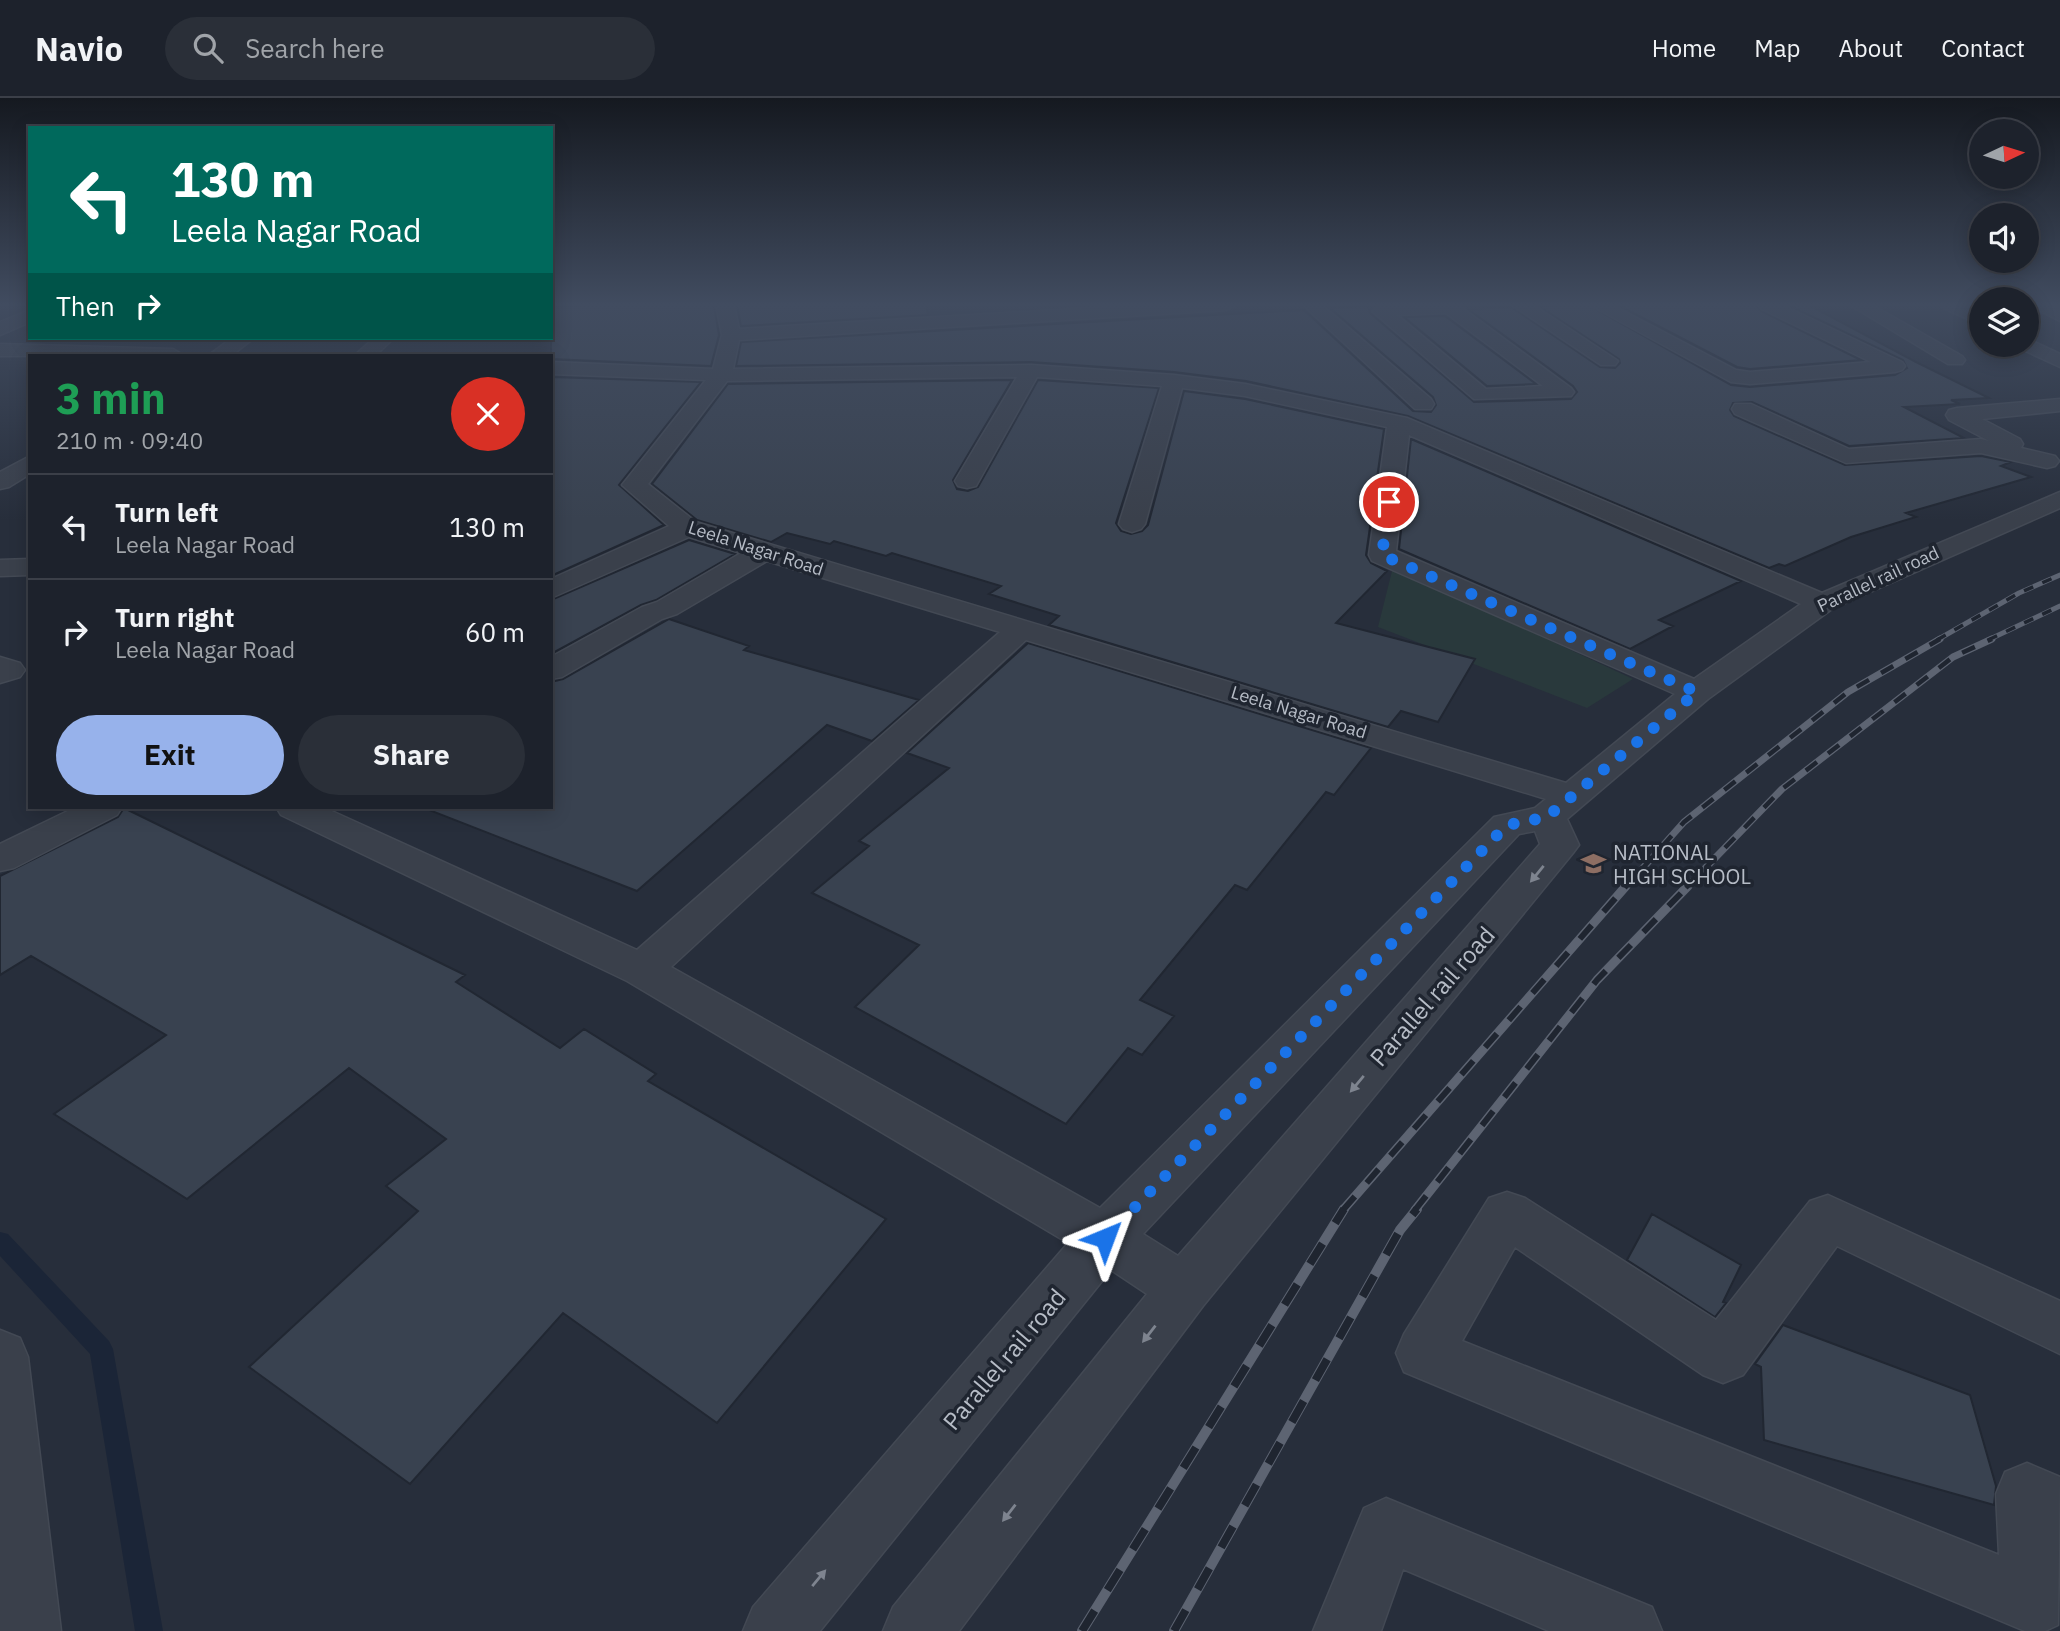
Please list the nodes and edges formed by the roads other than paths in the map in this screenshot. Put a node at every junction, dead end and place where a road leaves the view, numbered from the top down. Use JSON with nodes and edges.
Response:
{"nodes":[{"id":1,"x":721,"y":377,"type":"edge"},
{"id":2,"x":1028,"y":377,"type":"edge"},
{"id":3,"x":1110,"y":377,"type":"edge"},
{"id":4,"x":1392,"y":377,"type":"edge"},
{"id":5,"x":1459,"y":377,"type":"edge"},
{"id":6,"x":1544,"y":377,"type":"edge"},
{"id":7,"x":1736,"y":377,"type":"edge"},
{"id":8,"x":1768,"y":377,"type":"edge"},
{"id":9,"x":1174,"y":381,"type":"junction"},
{"id":10,"x":1448,"y":403,"type":"dead end"},
{"id":11,"x":1423,"y":404,"type":"junction"},
{"id":12,"x":2060,"y":405,"type":"edge"},
{"id":13,"x":1743,"y":409,"type":"dead end"},
{"id":14,"x":1342,"y":410,"type":"junction"},
{"id":15,"x":1399,"y":423,"type":"junction"},
{"id":16,"x":28,"y":464,"type":"edge"},
{"id":17,"x":2053,"y":464,"type":"edge"},
{"id":18,"x":967,"y":481,"type":"dead end"},
{"id":19,"x":0,"y":482,"type":"edge"},
{"id":20,"x":2060,"y":499,"type":"edge"},
{"id":21,"x":1132,"y":524,"type":"dead end"},
{"id":22,"x":687,"y":528,"type":"junction"},
{"id":23,"x":762,"y":552,"type":"junction"},
{"id":24,"x":28,"y":567,"type":"edge"},
{"id":25,"x":0,"y":568,"type":"edge"},
{"id":26,"x":553,"y":589,"type":"edge"},
{"id":27,"x":1822,"y":603,"type":"junction"},
{"id":28,"x":1021,"y":629,"type":"junction"},
{"id":29,"x":0,"y":666,"type":"edge"},
{"id":30,"x":553,"y":669,"type":"edge"},
{"id":31,"x":0,"y":674,"type":"edge"},
{"id":32,"x":1697,"y":692,"type":"junction"},
{"id":33,"x":1558,"y":806,"type":"junction"},
{"id":34,"x":100,"y":809,"type":"edge"},
{"id":35,"x":298,"y":809,"type":"edge"},
{"id":36,"x":0,"y":859,"type":"edge"},
{"id":37,"x":642,"y":970,"type":"junction"},
{"id":38,"x":1105,"y":1238,"type":"junction"},
{"id":39,"x":1184,"y":1289,"type":"junction"},
{"id":40,"x":2060,"y":1328,"type":"edge"},
{"id":41,"x":0,"y":1357,"type":"edge"},
{"id":42,"x":2060,"y":1508,"type":"edge"},
{"id":43,"x":27,"y":1631,"type":"edge"},
{"id":44,"x":777,"y":1631,"type":"edge"},
{"id":45,"x":916,"y":1631,"type":"edge"},
{"id":46,"x":1347,"y":1631,"type":"edge"},
{"id":47,"x":1628,"y":1631,"type":"edge"}],
"edges":[{"from":1,"to":22,"type":"street","name":"Leela Nagar Road"},
{"from":2,"to":18,"type":"street"},
{"from":3,"to":9,"type":"street"},
{"from":4,"to":11,"type":"street"},
{"from":5,"to":6,"type":"street"},
{"from":7,"to":8,"type":"street"},
{"from":9,"to":14,"type":"street"},
{"from":9,"to":21,"type":"street"},
{"from":10,"to":11,"type":"street"},
{"from":11,"to":14,"type":"street"},
{"from":12,"to":17,"type":"street"},
{"from":13,"to":17,"type":"street"},
{"from":14,"to":15,"type":"street"},
{"from":15,"to":27,"type":"street"},
{"from":15,"to":32,"type":"street"},
{"from":16,"to":19,"type":"street"},
{"from":20,"to":27,"type":"street","name":"Parallel rail road"},
{"from":22,"to":23,"type":"street","name":"Leela Nagar Road"},
{"from":22,"to":26,"type":"street"},
{"from":23,"to":28,"type":"street","name":"Leela Nagar Road"},
{"from":23,"to":30,"type":"street"},
{"from":24,"to":25,"type":"street"},
{"from":27,"to":32,"type":"street","name":"Parallel rail road"},
{"from":28,"to":33,"type":"street","name":"Leela Nagar Road"},
{"from":28,"to":37,"type":"street"},
{"from":29,"to":31,"type":"street"},
{"from":32,"to":33,"type":"street","name":"Parallel rail road"},
{"from":33,"to":38,"type":"street","name":"Parallel rail road"},
{"from":33,"to":39,"type":"street","name":"Parallel rail road","one_way":true},
{"from":34,"to":36,"type":"street"},
{"from":35,"to":37,"type":"street"},
{"from":37,"to":38,"type":"street"},
{"from":38,"to":39,"type":"street"},
{"from":44,"to":38,"type":"street","name":"Parallel rail road","one_way":true},
{"from":39,"to":45,"type":"street","name":"Parallel rail road","one_way":true},
{"from":40,"to":42,"type":"street"},
{"from":41,"to":43,"type":"street"},
{"from":46,"to":47,"type":"street"}]}
